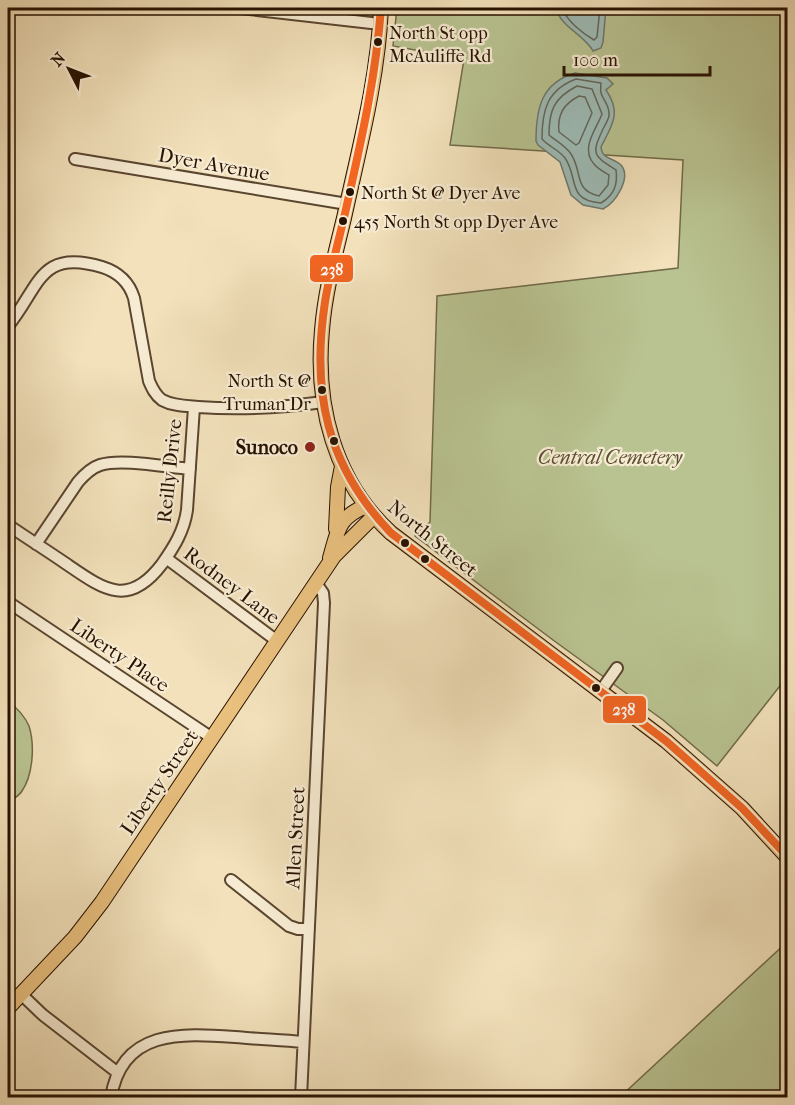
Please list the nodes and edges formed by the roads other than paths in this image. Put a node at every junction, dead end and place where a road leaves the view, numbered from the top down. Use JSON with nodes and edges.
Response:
{"nodes":[{"id":1,"x":240,"y":8,"type":"edge"},
{"id":2,"x":381,"y":8,"type":"edge"},
{"id":3,"x":380,"y":24,"type":"junction"},
{"id":4,"x":75,"y":159,"type":"dead end"},
{"id":5,"x":347,"y":204,"type":"junction"},
{"id":6,"x":8,"y":326,"type":"edge"},
{"id":7,"x":323,"y":402,"type":"junction"},
{"id":8,"x":194,"y":407,"type":"junction"},
{"id":9,"x":342,"y":465,"type":"junction"},
{"id":10,"x":190,"y":469,"type":"junction"},
{"id":11,"x":370,"y":511,"type":"junction"},
{"id":12,"x":8,"y":525,"type":"edge"},
{"id":13,"x":336,"y":533,"type":"junction"},
{"id":14,"x":36,"y":544,"type":"junction"},
{"id":15,"x":166,"y":558,"type":"junction"},
{"id":16,"x":327,"y":566,"type":"junction"},
{"id":17,"x":316,"y":583,"type":"junction"},
{"id":18,"x":8,"y":602,"type":"edge"},
{"id":19,"x":277,"y":641,"type":"junction"},
{"id":20,"x":616,"y":668,"type":"dead end"},
{"id":21,"x":600,"y":692,"type":"junction"},
{"id":22,"x":212,"y":738,"type":"junction"},
{"id":23,"x":788,"y":858,"type":"edge"},
{"id":24,"x":231,"y":880,"type":"dead end"},
{"id":25,"x":309,"y":929,"type":"junction"},
{"id":26,"x":21,"y":994,"type":"junction"},
{"id":27,"x":8,"y":1008,"type":"edge"},
{"id":28,"x":303,"y":1042,"type":"junction"},
{"id":29,"x":118,"y":1073,"type":"junction"},
{"id":30,"x":111,"y":1098,"type":"edge"},
{"id":31,"x":301,"y":1098,"type":"edge"}],
"edges":[{"from":1,"to":3,"type":"street"},
{"from":2,"to":3,"type":"main road","name":"North Street"},
{"from":3,"to":5,"type":"main road","name":"North Street"},
{"from":4,"to":5,"type":"street","name":"Dyer Avenue"},
{"from":5,"to":7,"type":"main road","name":"North Street"},
{"from":6,"to":8,"type":"street"},
{"from":7,"to":8,"type":"street"},
{"from":7,"to":9,"type":"main road","name":"North Street"},
{"from":8,"to":10,"type":"street","name":"Reilly Drive"},
{"from":9,"to":11,"type":"main road","name":"North Street"},
{"from":9,"to":13,"type":"main road"},
{"from":10,"to":14,"type":"street"},
{"from":10,"to":15,"type":"street","name":"Reilly Drive"},
{"from":11,"to":13,"type":"main road","name":"Liberty Street"},
{"from":11,"to":16,"type":"main road","name":"Liberty Street"},
{"from":11,"to":21,"type":"main road","name":"North Street"},
{"from":12,"to":14,"type":"street","name":"Reilly Drive"},
{"from":13,"to":16,"type":"main road","name":"Liberty Street"},
{"from":14,"to":15,"type":"street","name":"Reilly Drive"},
{"from":15,"to":19,"type":"street","name":"Rodney Lane"},
{"from":16,"to":17,"type":"main road","name":"Liberty Street"},
{"from":17,"to":19,"type":"main road","name":"Liberty Street"},
{"from":17,"to":25,"type":"street","name":"Allen Street"},
{"from":18,"to":22,"type":"street","name":"Liberty Place"},
{"from":19,"to":22,"type":"main road","name":"Liberty Street"},
{"from":20,"to":21,"type":"street"},
{"from":21,"to":23,"type":"main road","name":"North Street"},
{"from":22,"to":26,"type":"main road","name":"Liberty Street"},
{"from":24,"to":25,"type":"street"},
{"from":25,"to":28,"type":"street","name":"Allen Street"},
{"from":26,"to":27,"type":"main road","name":"Liberty Street"},
{"from":26,"to":29,"type":"street"},
{"from":28,"to":29,"type":"street"},
{"from":28,"to":31,"type":"street","name":"Allen Street"},
{"from":29,"to":30,"type":"street"}]}
